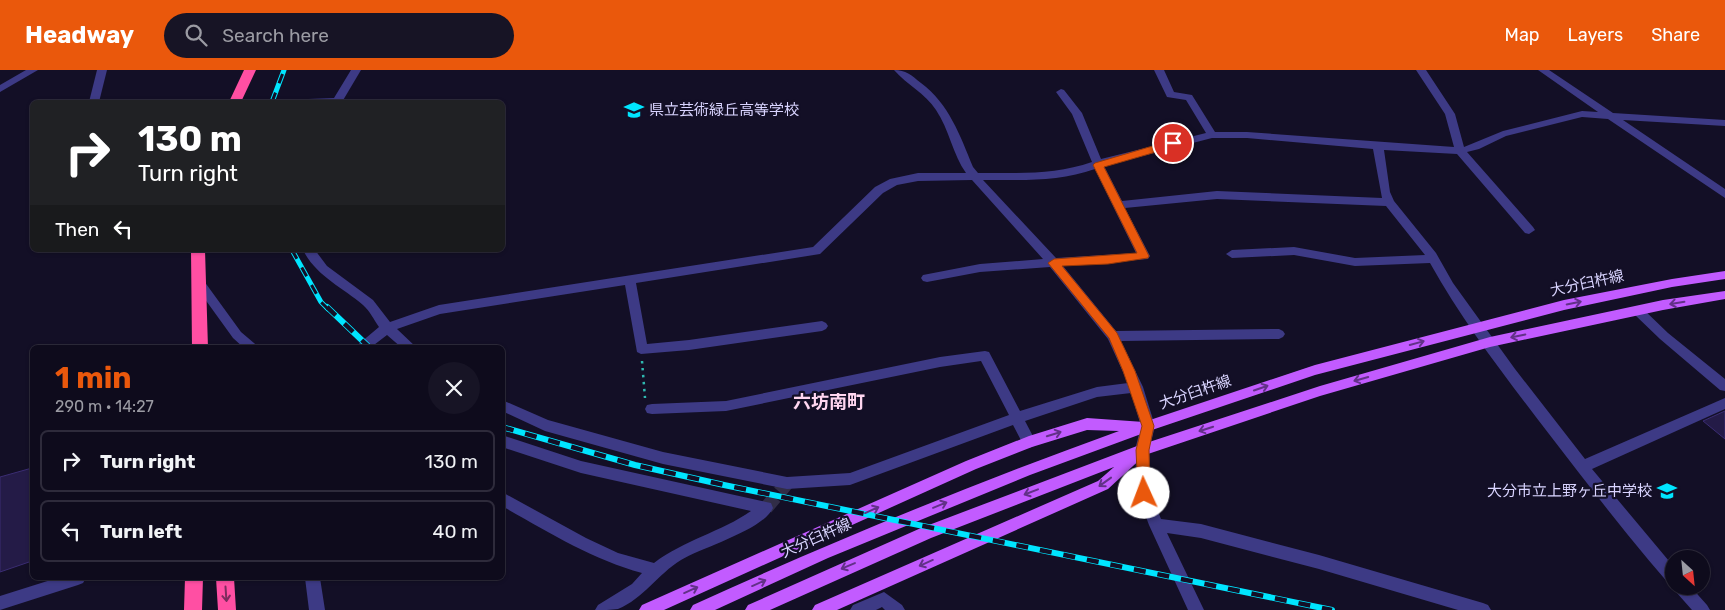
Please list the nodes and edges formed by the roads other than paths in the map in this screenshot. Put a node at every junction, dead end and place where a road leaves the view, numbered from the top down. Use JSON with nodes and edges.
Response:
{"nodes":[{"id":1,"x":33,"y":70,"type":"edge"},
{"id":2,"x":102,"y":70,"type":"edge"},
{"id":3,"x":250,"y":70,"type":"edge"},
{"id":4,"x":356,"y":70,"type":"edge"},
{"id":5,"x":899,"y":70,"type":"edge"},
{"id":6,"x":1159,"y":70,"type":"edge"},
{"id":7,"x":1421,"y":70,"type":"edge"},
{"id":8,"x":1543,"y":70,"type":"edge"},
{"id":9,"x":0,"y":89,"type":"edge"},
{"id":10,"x":1061,"y":92,"type":"dead end"},
{"id":11,"x":94,"y":100,"type":"edge"},
{"id":12,"x":236,"y":100,"type":"edge"},
{"id":13,"x":339,"y":100,"type":"edge"},
{"id":14,"x":1610,"y":115,"type":"junction"},
{"id":15,"x":1725,"y":123,"type":"edge"},
{"id":16,"x":1212,"y":135,"type":"junction"},
{"id":17,"x":1378,"y":146,"type":"junction"},
{"id":18,"x":1460,"y":151,"type":"junction"},
{"id":19,"x":1098,"y":165,"type":"junction"},
{"id":20,"x":975,"y":178,"type":"junction"},
{"id":21,"x":1719,"y":186,"type":"edge"},
{"id":22,"x":1725,"y":194,"type":"edge"},
{"id":23,"x":1389,"y":202,"type":"junction"},
{"id":24,"x":1119,"y":205,"type":"junction"},
{"id":25,"x":1529,"y":230,"type":"dead end"},
{"id":26,"x":198,"y":252,"type":"edge"},
{"id":27,"x":310,"y":252,"type":"edge"},
{"id":28,"x":1232,"y":254,"type":"dead end"},
{"id":29,"x":1433,"y":259,"type":"junction"},
{"id":30,"x":1054,"y":263,"type":"junction"},
{"id":31,"x":1725,"y":275,"type":"edge"},
{"id":32,"x":927,"y":278,"type":"dead end"},
{"id":33,"x":630,"y":281,"type":"junction"},
{"id":34,"x":200,"y":284,"type":"junction"},
{"id":35,"x":1725,"y":295,"type":"edge"},
{"id":36,"x":1638,"y":310,"type":"junction"},
{"id":37,"x":822,"y":326,"type":"dead end"},
{"id":38,"x":1478,"y":327,"type":"junction"},
{"id":39,"x":388,"y":328,"type":"junction"},
{"id":40,"x":1278,"y":334,"type":"dead end"},
{"id":41,"x":1113,"y":336,"type":"junction"},
{"id":42,"x":1490,"y":342,"type":"junction"},
{"id":43,"x":200,"y":345,"type":"edge"},
{"id":44,"x":207,"y":345,"type":"edge"},
{"id":45,"x":250,"y":345,"type":"edge"},
{"id":46,"x":364,"y":345,"type":"edge"},
{"id":47,"x":408,"y":345,"type":"edge"},
{"id":48,"x":1725,"y":386,"type":"edge"},
{"id":49,"x":1136,"y":387,"type":"junction"},
{"id":50,"x":1725,"y":403,"type":"edge"},
{"id":51,"x":505,"y":406,"type":"edge"},
{"id":52,"x":652,"y":409,"type":"road end"},
{"id":53,"x":1016,"y":418,"type":"junction"},
{"id":54,"x":1148,"y":426,"type":"junction"},
{"id":55,"x":505,"y":442,"type":"edge"},
{"id":56,"x":1029,"y":442,"type":"junction"},
{"id":57,"x":1142,"y":450,"type":"junction"},
{"id":58,"x":1582,"y":467,"type":"junction"},
{"id":59,"x":505,"y":500,"type":"edge"},
{"id":60,"x":1156,"y":526,"type":"junction"},
{"id":61,"x":1665,"y":568,"type":"edge"},
{"id":62,"x":656,"y":570,"type":"junction"},
{"id":63,"x":72,"y":580,"type":"edge"},
{"id":64,"x":194,"y":580,"type":"edge"},
{"id":65,"x":225,"y":580,"type":"edge"},
{"id":66,"x":313,"y":580,"type":"edge"},
{"id":67,"x":1688,"y":595,"type":"edge"},
{"id":68,"x":0,"y":602,"type":"edge"},
{"id":69,"x":193,"y":610,"type":"edge"},
{"id":70,"x":228,"y":610,"type":"edge"},
{"id":71,"x":317,"y":610,"type":"edge"},
{"id":72,"x":603,"y":610,"type":"edge"},
{"id":73,"x":646,"y":610,"type":"edge"},
{"id":74,"x":698,"y":610,"type":"edge"},
{"id":75,"x":753,"y":610,"type":"edge"},
{"id":76,"x":820,"y":610,"type":"edge"},
{"id":77,"x":858,"y":610,"type":"edge"},
{"id":78,"x":897,"y":610,"type":"edge"},
{"id":79,"x":1196,"y":610,"type":"edge"},
{"id":80,"x":1483,"y":610,"type":"edge"},
{"id":81,"x":1702,"y":610,"type":"edge"}],
"edges":[{"from":1,"to":9,"type":"street"},
{"from":2,"to":11,"type":"street"},
{"from":3,"to":12,"type":"highway"},
{"from":4,"to":13,"type":"street"},
{"from":5,"to":20,"type":"street"},
{"from":6,"to":16,"type":"street"},
{"from":7,"to":18,"type":"street"},
{"from":8,"to":14,"type":"street"},
{"from":10,"to":19,"type":"street"},
{"from":14,"to":15,"type":"street"},
{"from":14,"to":18,"type":"street"},
{"from":14,"to":21,"type":"street"},
{"from":16,"to":17,"type":"street"},
{"from":16,"to":19,"type":"street"},
{"from":17,"to":18,"type":"street"},
{"from":17,"to":23,"type":"street"},
{"from":18,"to":25,"type":"street"},
{"from":19,"to":20,"type":"street"},
{"from":19,"to":24,"type":"street"},
{"from":20,"to":30,"type":"street"},
{"from":20,"to":33,"type":"street"},
{"from":21,"to":22,"type":"street"},
{"from":23,"to":24,"type":"street"},
{"from":23,"to":29,"type":"street"},
{"from":24,"to":30,"type":"street"},
{"from":26,"to":34,"type":"highway"},
{"from":27,"to":39,"type":"street"},
{"from":28,"to":29,"type":"street"},
{"from":29,"to":38,"type":"street"},
{"from":30,"to":32,"type":"street"},
{"from":30,"to":41,"type":"street"},
{"from":38,"to":31,"type":"main road","name":"大分臼杵線","one_way":true},
{"from":33,"to":37,"type":"street"},
{"from":33,"to":39,"type":"street"},
{"from":34,"to":43,"type":"highway"},
{"from":34,"to":44,"type":"highway"},
{"from":34,"to":45,"type":"street"},
{"from":35,"to":36,"type":"main road","one_way":true},
{"from":36,"to":42,"type":"main road","one_way":true},
{"from":36,"to":48,"type":"street"},
{"from":38,"to":42,"type":"street"},
{"from":54,"to":38,"type":"main road","name":"大分臼杵線","one_way":true},
{"from":39,"to":46,"type":"street"},
{"from":39,"to":47,"type":"street"},
{"from":40,"to":41,"type":"street"},
{"from":41,"to":49,"type":"street"},
{"from":42,"to":57,"type":"main road","one_way":true},
{"from":42,"to":58,"type":"street"},
{"from":49,"to":53,"type":"street"},
{"from":49,"to":54,"type":"street"},
{"from":50,"to":58,"type":"street"},
{"from":51,"to":53,"type":"street"},
{"from":52,"to":53,"type":"street"},
{"from":53,"to":56,"type":"street"},
{"from":56,"to":54,"type":"main road","one_way":true},
{"from":54,"to":57,"type":"street"},
{"from":74,"to":54,"type":"main road","name":"大分臼杵線","one_way":true},
{"from":55,"to":62,"type":"street"},
{"from":73,"to":56,"type":"main road","one_way":true},
{"from":57,"to":60,"type":"street"},
{"from":57,"to":75,"type":"main road","one_way":true},
{"from":57,"to":76,"type":"main road","one_way":true},
{"from":58,"to":61,"type":"street"},
{"from":59,"to":62,"type":"street"},
{"from":60,"to":79,"type":"street"},
{"from":60,"to":80,"type":"street"},
{"from":62,"to":72,"type":"street"},
{"from":63,"to":68,"type":"street"},
{"from":64,"to":69,"type":"highway"},
{"from":65,"to":70,"type":"highway","one_way":true},
{"from":66,"to":71,"type":"street"},
{"from":67,"to":81,"type":"street"},
{"from":77,"to":78,"type":"street"}]}
